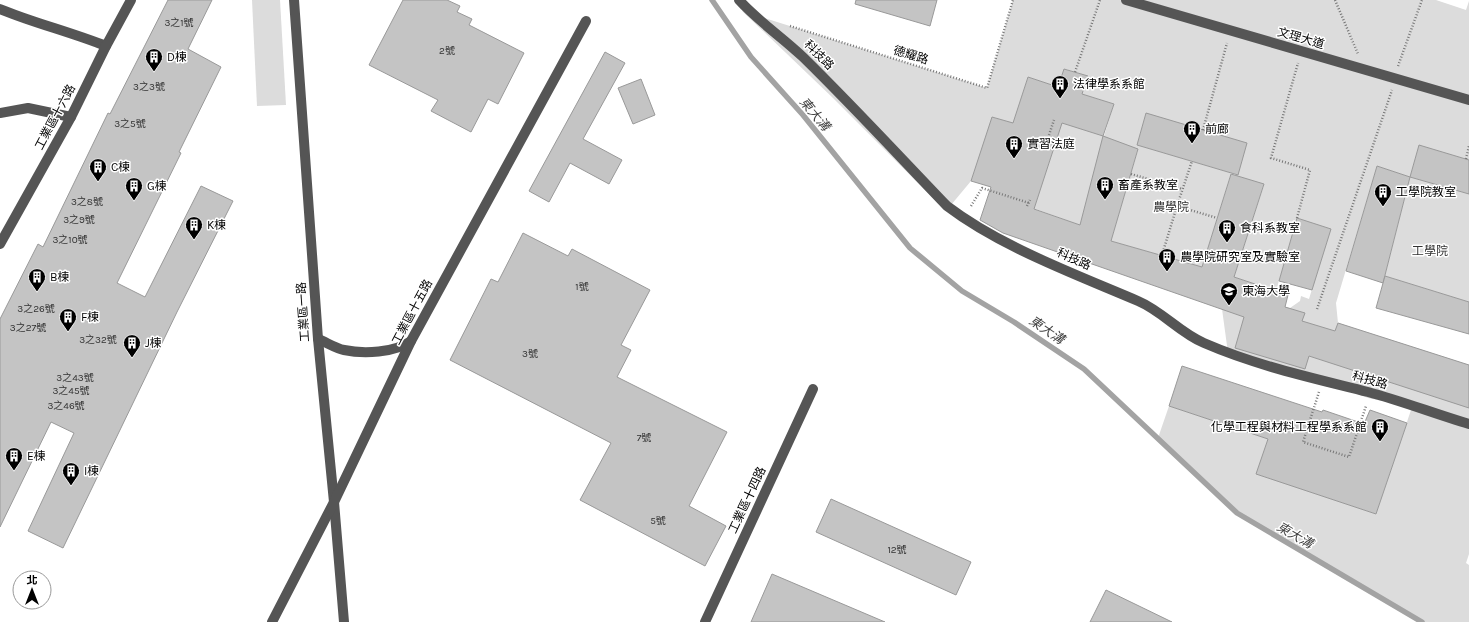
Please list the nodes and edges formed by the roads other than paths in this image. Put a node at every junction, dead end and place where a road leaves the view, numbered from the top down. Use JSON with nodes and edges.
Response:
{"nodes":[{"id":1,"x":131,"y":0,"type":"edge"},
{"id":2,"x":294,"y":0,"type":"edge"},
{"id":3,"x":739,"y":0,"type":"edge"},
{"id":4,"x":1126,"y":0,"type":"edge"},
{"id":5,"x":0,"y":8,"type":"edge"},
{"id":6,"x":586,"y":21,"type":"dead end"},
{"id":7,"x":106,"y":46,"type":"junction"},
{"id":8,"x":1469,"y":100,"type":"edge"},
{"id":9,"x":0,"y":113,"type":"edge"},
{"id":10,"x":71,"y":117,"type":"junction"},
{"id":11,"x":0,"y":244,"type":"edge"},
{"id":12,"x":318,"y":339,"type":"junction"},
{"id":13,"x":410,"y":341,"type":"junction"},
{"id":14,"x":813,"y":389,"type":"dead end"},
{"id":15,"x":1469,"y":424,"type":"edge"},
{"id":16,"x":334,"y":502,"type":"junction"},
{"id":17,"x":272,"y":622,"type":"edge"},
{"id":18,"x":344,"y":622,"type":"edge"},
{"id":19,"x":705,"y":622,"type":"edge"}],
"edges":[{"from":1,"to":7,"type":"street","name":"工業區十六路"},
{"from":2,"to":12,"type":"street","name":"工業區一路"},
{"from":3,"to":15,"type":"street","name":"科技路"},
{"from":4,"to":8,"type":"street","name":"文理大道"},
{"from":5,"to":7,"type":"street"},
{"from":6,"to":13,"type":"street","name":"工業區十五路"},
{"from":7,"to":10,"type":"street","name":"工業區十六路"},
{"from":9,"to":10,"type":"street"},
{"from":10,"to":11,"type":"street","name":"工業區十六路"},
{"from":12,"to":13,"type":"street"},
{"from":12,"to":16,"type":"street","name":"工業區一路"},
{"from":13,"to":16,"type":"street","name":"工業區十五路"},
{"from":14,"to":19,"type":"street","name":"工業區十四路"},
{"from":16,"to":17,"type":"street","name":"工業區十五路"},
{"from":16,"to":18,"type":"street","name":"工業區一路"}]}
